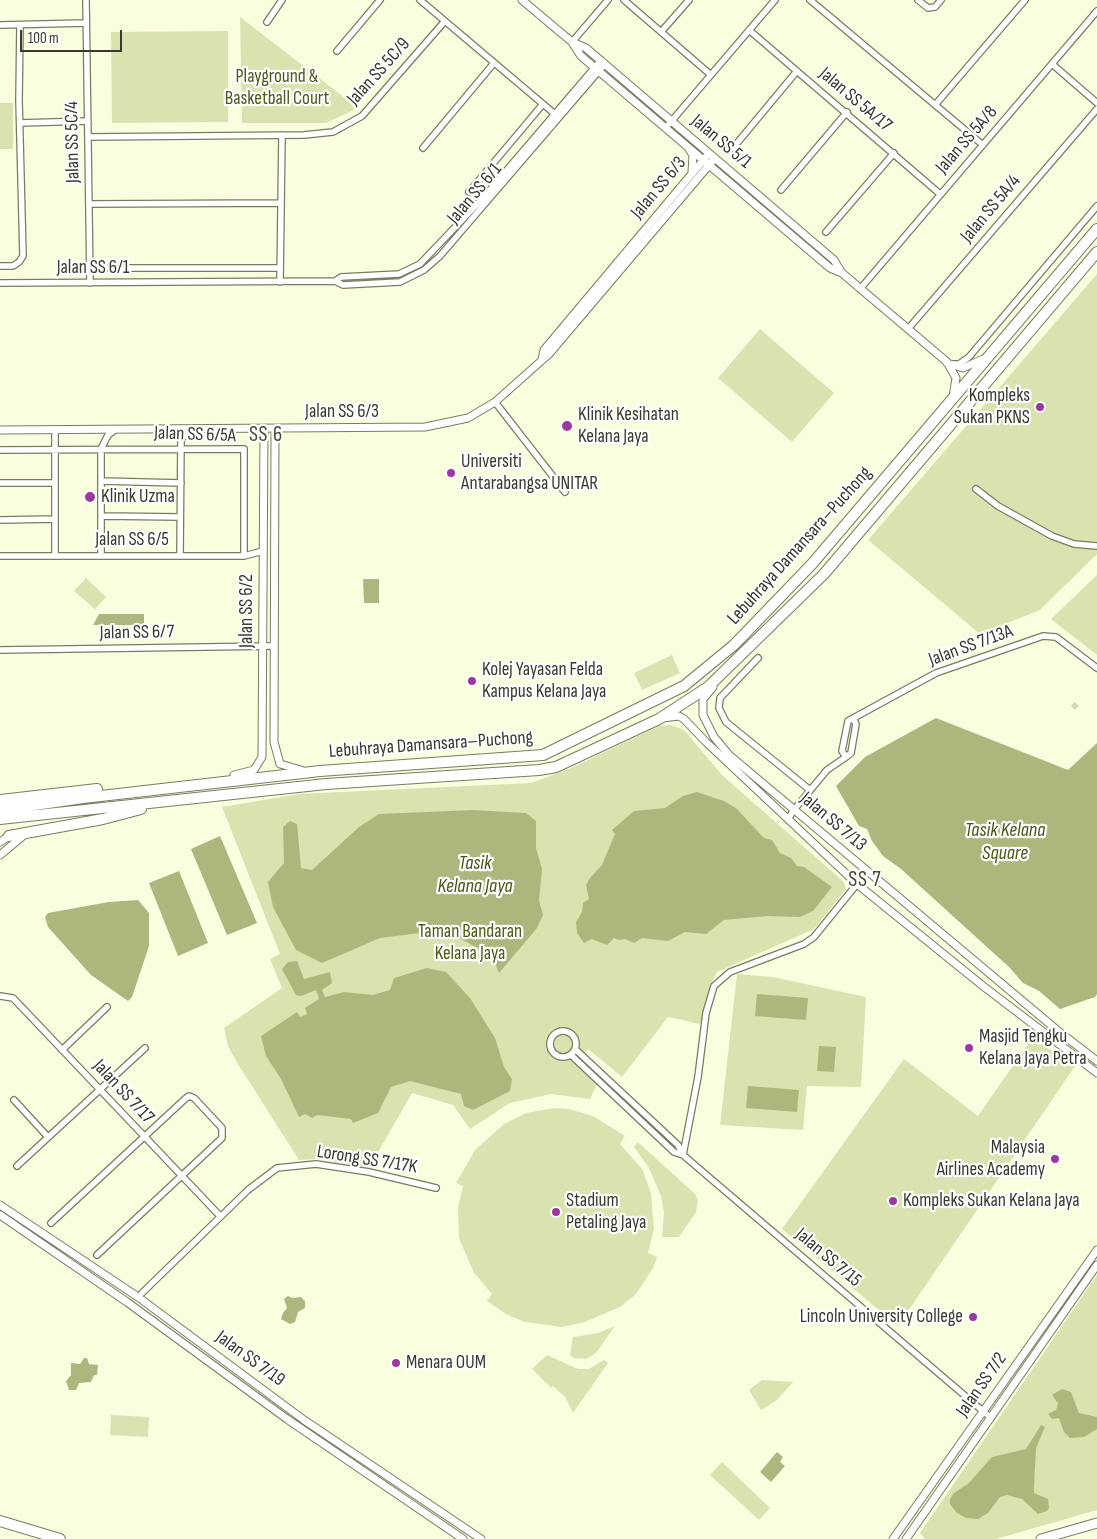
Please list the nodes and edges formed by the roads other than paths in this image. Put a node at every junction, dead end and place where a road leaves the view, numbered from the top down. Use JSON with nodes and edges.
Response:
{"nodes":[{"id":1,"x":86,"y":0,"type":"edge"},
{"id":2,"x":282,"y":0,"type":"edge"},
{"id":3,"x":380,"y":0,"type":"edge"},
{"id":4,"x":420,"y":0,"type":"edge"},
{"id":5,"x":522,"y":0,"type":"edge"},
{"id":6,"x":608,"y":0,"type":"edge"},
{"id":7,"x":624,"y":0,"type":"edge"},
{"id":8,"x":689,"y":0,"type":"edge"},
{"id":9,"x":775,"y":0,"type":"edge"},
{"id":10,"x":810,"y":0,"type":"edge"},
{"id":11,"x":918,"y":0,"type":"edge"},
{"id":12,"x":940,"y":0,"type":"edge"},
{"id":13,"x":1025,"y":0,"type":"edge"},
{"id":14,"x":1097,"y":12,"type":"edge"},
{"id":15,"x":444,"y":21,"type":"junction"},
{"id":16,"x":267,"y":22,"type":"dead end"},
{"id":17,"x":86,"y":23,"type":"junction"},
{"id":18,"x":0,"y":25,"type":"edge"},
{"id":19,"x":20,"y":25,"type":"junction"},
{"id":20,"x":749,"y":30,"type":"junction"},
{"id":21,"x":662,"y":32,"type":"junction"},
{"id":22,"x":572,"y":42,"type":"junction"},
{"id":23,"x":337,"y":51,"type":"dead end"},
{"id":24,"x":603,"y":62,"type":"junction"},
{"id":25,"x":494,"y":63,"type":"junction"},
{"id":26,"x":1052,"y":64,"type":"junction"},
{"id":27,"x":596,"y":68,"type":"junction"},
{"id":28,"x":797,"y":71,"type":"junction"},
{"id":29,"x":711,"y":75,"type":"junction"},
{"id":30,"x":1097,"y":103,"type":"edge"},
{"id":31,"x":543,"y":104,"type":"junction"},
{"id":32,"x":935,"y":105,"type":"junction"},
{"id":33,"x":1097,"y":109,"type":"edge"},
{"id":34,"x":846,"y":112,"type":"junction"},
{"id":35,"x":556,"y":116,"type":"junction"},
{"id":36,"x":88,"y":121,"type":"junction"},
{"id":37,"x":672,"y":121,"type":"junction"},
{"id":38,"x":20,"y":123,"type":"junction"},
{"id":39,"x":666,"y":128,"type":"junction"},
{"id":40,"x":282,"y":135,"type":"junction"},
{"id":41,"x":88,"y":137,"type":"junction"},
{"id":42,"x":686,"y":145,"type":"junction"},
{"id":43,"x":982,"y":145,"type":"junction"},
{"id":44,"x":423,"y":148,"type":"dead end"},
{"id":45,"x":733,"y":148,"type":"dead end"},
{"id":46,"x":709,"y":153,"type":"junction"},
{"id":47,"x":894,"y":153,"type":"junction"},
{"id":48,"x":715,"y":158,"type":"junction"},
{"id":49,"x":707,"y":163,"type":"junction"},
{"id":50,"x":722,"y":176,"type":"junction"},
{"id":51,"x":693,"y":179,"type":"junction"},
{"id":52,"x":780,"y":190,"type":"dead end"},
{"id":53,"x":469,"y":192,"type":"dead end"},
{"id":54,"x":940,"y":194,"type":"junction"},
{"id":55,"x":282,"y":203,"type":"junction"},
{"id":56,"x":89,"y":204,"type":"junction"},
{"id":57,"x":1097,"y":206,"type":"edge"},
{"id":58,"x":1097,"y":229,"type":"edge"},
{"id":59,"x":826,"y":232,"type":"dead end"},
{"id":60,"x":1097,"y":252,"type":"edge"},
{"id":61,"x":0,"y":266,"type":"edge"},
{"id":62,"x":90,"y":268,"type":"junction"},
{"id":63,"x":280,"y":268,"type":"junction"},
{"id":64,"x":842,"y":274,"type":"junction"},
{"id":65,"x":280,"y":282,"type":"junction"},
{"id":66,"x":0,"y":283,"type":"edge"},
{"id":67,"x":90,"y":283,"type":"junction"},
{"id":68,"x":860,"y":289,"type":"junction"},
{"id":69,"x":908,"y":329,"type":"junction"},
{"id":70,"x":987,"y":356,"type":"junction"},
{"id":71,"x":947,"y":362,"type":"junction"},
{"id":72,"x":953,"y":398,"type":"junction"},
{"id":73,"x":495,"y":402,"type":"junction"},
{"id":74,"x":116,"y":429,"type":"junction"},
{"id":75,"x":193,"y":429,"type":"junction"},
{"id":76,"x":264,"y":429,"type":"junction"},
{"id":77,"x":275,"y":429,"type":"junction"},
{"id":78,"x":0,"y":430,"type":"edge"},
{"id":79,"x":55,"y":430,"type":"junction"},
{"id":80,"x":181,"y":448,"type":"junction"},
{"id":81,"x":55,"y":449,"type":"junction"},
{"id":82,"x":101,"y":449,"type":"junction"},
{"id":83,"x":0,"y":450,"type":"edge"},
{"id":84,"x":101,"y":481,"type":"junction"},
{"id":85,"x":0,"y":483,"type":"edge"},
{"id":86,"x":55,"y":483,"type":"junction"},
{"id":87,"x":181,"y":483,"type":"junction"},
{"id":88,"x":976,"y":489,"type":"dead end"},
{"id":89,"x":565,"y":492,"type":"dead end"},
{"id":90,"x":101,"y":516,"type":"junction"},
{"id":91,"x":180,"y":517,"type":"junction"},
{"id":92,"x":55,"y":519,"type":"junction"},
{"id":93,"x":0,"y":520,"type":"edge"},
{"id":94,"x":1097,"y":546,"type":"edge"},
{"id":95,"x":263,"y":551,"type":"junction"},
{"id":96,"x":101,"y":555,"type":"junction"},
{"id":97,"x":0,"y":556,"type":"edge"},
{"id":98,"x":56,"y":556,"type":"junction"},
{"id":99,"x":180,"y":556,"type":"junction"},
{"id":100,"x":244,"y":556,"type":"junction"},
{"id":101,"x":263,"y":646,"type":"junction"},
{"id":102,"x":274,"y":646,"type":"junction"},
{"id":103,"x":0,"y":650,"type":"edge"},
{"id":104,"x":758,"y":658,"type":"dead end"},
{"id":105,"x":735,"y":662,"type":"junction"},
{"id":106,"x":1097,"y":668,"type":"edge"},
{"id":107,"x":659,"y":718,"type":"junction"},
{"id":108,"x":301,"y":770,"type":"junction"},
{"id":109,"x":320,"y":771,"type":"junction"},
{"id":110,"x":234,"y":775,"type":"junction"},
{"id":111,"x":810,"y":790,"type":"junction"},
{"id":112,"x":0,"y":800,"type":"edge"},
{"id":113,"x":178,"y":801,"type":"junction"},
{"id":114,"x":128,"y":806,"type":"junction"},
{"id":115,"x":0,"y":810,"type":"edge"},
{"id":116,"x":793,"y":811,"type":"junction"},
{"id":117,"x":0,"y":819,"type":"edge"},
{"id":118,"x":788,"y":820,"type":"junction"},
{"id":119,"x":0,"y":826,"type":"edge"},
{"id":120,"x":27,"y":833,"type":"junction"},
{"id":121,"x":3,"y":838,"type":"edge"},
{"id":122,"x":0,"y":855,"type":"edge"},
{"id":123,"x":857,"y":884,"type":"junction"},
{"id":124,"x":0,"y":996,"type":"edge"},
{"id":125,"x":107,"y":1006,"type":"dead end"},
{"id":126,"x":145,"y":1048,"type":"dead end"},
{"id":127,"x":576,"y":1049,"type":"junction"},
{"id":128,"x":62,"y":1050,"type":"junction"},
{"id":129,"x":571,"y":1055,"type":"junction"},
{"id":130,"x":1097,"y":1061,"type":"edge"},
{"id":131,"x":1097,"y":1073,"type":"edge"},
{"id":132,"x":100,"y":1089,"type":"junction"},
{"id":133,"x":14,"y":1100,"type":"dead end"},
{"id":134,"x":638,"y":1109,"type":"junction"},
{"id":135,"x":633,"y":1115,"type":"junction"},
{"id":136,"x":144,"y":1136,"type":"junction"},
{"id":137,"x":48,"y":1137,"type":"junction"},
{"id":138,"x":683,"y":1155,"type":"junction"},
{"id":139,"x":17,"y":1166,"type":"dead end"},
{"id":140,"x":182,"y":1176,"type":"junction"},
{"id":141,"x":436,"y":1188,"type":"dead end"},
{"id":142,"x":0,"y":1205,"type":"edge"},
{"id":143,"x":0,"y":1215,"type":"edge"},
{"id":144,"x":220,"y":1216,"type":"junction"},
{"id":145,"x":51,"y":1223,"type":"dead end"},
{"id":146,"x":1097,"y":1250,"type":"edge"},
{"id":147,"x":97,"y":1255,"type":"dead end"},
{"id":148,"x":1097,"y":1265,"type":"edge"},
{"id":149,"x":142,"y":1292,"type":"dead end"},
{"id":150,"x":983,"y":1411,"type":"junction"},
{"id":151,"x":990,"y":1418,"type":"junction"},
{"id":152,"x":0,"y":1521,"type":"edge"},
{"id":153,"x":1097,"y":1523,"type":"edge"},
{"id":154,"x":60,"y":1539,"type":"edge"},
{"id":155,"x":463,"y":1539,"type":"edge"},
{"id":156,"x":481,"y":1539,"type":"edge"},
{"id":157,"x":893,"y":1539,"type":"edge"},
{"id":158,"x":906,"y":1539,"type":"edge"},
{"id":159,"x":1042,"y":1539,"type":"edge"}],
"edges":[{"from":1,"to":17,"type":"street","name":"Jalan SS 5C/4"},
{"from":2,"to":16,"type":"street"},
{"from":3,"to":23,"type":"street"},
{"from":4,"to":15,"type":"street"},
{"from":5,"to":22,"type":"street","name":"Jalan SS 5/1"},
{"from":6,"to":22,"type":"street"},
{"from":7,"to":21,"type":"street"},
{"from":8,"to":21,"type":"street"},
{"from":9,"to":20,"type":"street"},
{"from":10,"to":32,"type":"street"},
{"from":11,"to":12,"type":"street"},
{"from":13,"to":32,"type":"street"},
{"from":14,"to":26,"type":"street","name":"Jalan SS 5A/8"},
{"from":15,"to":25,"type":"street"},
{"from":15,"to":40,"type":"street","name":"Jalan SS 5C/9"},
{"from":17,"to":19,"type":"street"},
{"from":17,"to":36,"type":"street","name":"Jalan SS 5C/4"},
{"from":18,"to":19,"type":"street"},
{"from":19,"to":38,"type":"street"},
{"from":20,"to":28,"type":"street","name":"Jalan SS 5A/17"},
{"from":20,"to":29,"type":"street"},
{"from":21,"to":29,"type":"street"},
{"from":22,"to":24,"type":"street","name":"Jalan SS 5/1"},
{"from":22,"to":27,"type":"street","name":"Jalan SS 5/1"},
{"from":24,"to":27,"type":"street","name":"Jalan SS 6/1"},
{"from":24,"to":37,"type":"street","name":"Jalan SS 5/1"},
{"from":25,"to":31,"type":"street"},
{"from":25,"to":44,"type":"street"},
{"from":26,"to":30,"type":"street"},
{"from":26,"to":43,"type":"street","name":"Jalan SS 5A/8"},
{"from":27,"to":35,"type":"street","name":"Jalan SS 6/1"},
{"from":27,"to":39,"type":"street","name":"Jalan SS 5/1"},
{"from":28,"to":34,"type":"street","name":"Jalan SS 5A/17"},
{"from":28,"to":45,"type":"street"},
{"from":29,"to":37,"type":"street"},
{"from":31,"to":35,"type":"street"},
{"from":31,"to":53,"type":"street"},
{"from":32,"to":43,"type":"street"},
{"from":33,"to":69,"type":"street","name":"Jalan SS 5A/4"},
{"from":34,"to":47,"type":"street","name":"Jalan SS 5A/17"},
{"from":34,"to":52,"type":"street"},
{"from":35,"to":65,"type":"street","name":"Jalan SS 6/1"},
{"from":36,"to":38,"type":"street"},
{"from":36,"to":41,"type":"street","name":"Jalan SS 5C/4"},
{"from":37,"to":39,"type":"street"},
{"from":37,"to":46,"type":"street","name":"Jalan SS 5/1"},
{"from":38,"to":61,"type":"street"},
{"from":39,"to":42,"type":"street","name":"Jalan SS 5/1"},
{"from":40,"to":41,"type":"street","name":"Jalan SS 5C/9"},
{"from":40,"to":55,"type":"street"},
{"from":41,"to":56,"type":"street","name":"Jalan SS 5C/4"},
{"from":42,"to":49,"type":"street","name":"Jalan SS 5/1"},
{"from":42,"to":51,"type":"street"},
{"from":43,"to":54,"type":"street","name":"Jalan SS 5A/8"},
{"from":46,"to":48,"type":"street","name":"Jalan SS 5/1"},
{"from":46,"to":49,"type":"street","name":"Jalan SS 6/3"},
{"from":47,"to":54,"type":"street","name":"Jalan SS 5A/17"},
{"from":47,"to":59,"type":"street"},
{"from":48,"to":49,"type":"street","name":"Jalan SS 6/3"},
{"from":48,"to":64,"type":"street","name":"Jalan SS 5/1"},
{"from":49,"to":50,"type":"street","name":"Jalan SS 5/1"},
{"from":49,"to":51,"type":"street","name":"Jalan SS 6/3"},
{"from":50,"to":51,"type":"street"},
{"from":50,"to":64,"type":"street","name":"Jalan SS 5/1"},
{"from":51,"to":73,"type":"street","name":"Jalan SS 6/3"},
{"from":54,"to":68,"type":"street","name":"Jalan SS 5A/8"},
{"from":55,"to":56,"type":"street"},
{"from":55,"to":63,"type":"street"},
{"from":56,"to":62,"type":"street","name":"Jalan SS 5C/4"},
{"from":57,"to":71,"type":"street"},
{"from":58,"to":70,"type":"highway","name":"Lebuhraya Damansara–Puchong"},
{"from":60,"to":105,"type":"highway","name":"Lebuhraya Damansara–Puchong"},
{"from":62,"to":63,"type":"street"},
{"from":62,"to":67,"type":"street","name":"Jalan SS 5C/4"},
{"from":63,"to":65,"type":"street"},
{"from":64,"to":68,"type":"street","name":"Jalan SS 5/1"},
{"from":65,"to":67,"type":"street","name":"Jalan SS 6/1"},
{"from":66,"to":67,"type":"street","name":"Jalan SS 6/1"},
{"from":68,"to":69,"type":"street","name":"Jalan SS 5/1"},
{"from":69,"to":71,"type":"street","name":"Jalan SS 5/1"},
{"from":70,"to":71,"type":"street"},
{"from":70,"to":72,"type":"highway","name":"Lebuhraya Damansara–Puchong"},
{"from":71,"to":72,"type":"street"},
{"from":72,"to":109,"type":"highway","name":"Lebuhraya Damansara–Puchong"},
{"from":73,"to":77,"type":"street","name":"Jalan SS 6/3"},
{"from":73,"to":89,"type":"street"},
{"from":74,"to":75,"type":"street","name":"Jalan SS 6/3"},
{"from":74,"to":79,"type":"street","name":"Jalan SS 6/3"},
{"from":74,"to":82,"type":"street"},
{"from":75,"to":76,"type":"street","name":"Jalan SS 6/3"},
{"from":75,"to":80,"type":"street"},
{"from":76,"to":77,"type":"street","name":"Jalan SS 6/3"},
{"from":76,"to":95,"type":"street","name":"Jalan SS 6/2"},
{"from":77,"to":102,"type":"street","name":"Jalan SS 6/2"},
{"from":78,"to":79,"type":"street","name":"Jalan SS 6/3"},
{"from":79,"to":81,"type":"street"},
{"from":80,"to":82,"type":"street","name":"Jalan SS 6/5A"},
{"from":80,"to":87,"type":"street"},
{"from":80,"to":100,"type":"street","name":"Jalan SS 6/5A"},
{"from":81,"to":82,"type":"street","name":"Jalan SS 6/5A"},
{"from":81,"to":83,"type":"street","name":"Jalan SS 6/5A"},
{"from":81,"to":86,"type":"street"},
{"from":82,"to":84,"type":"street"},
{"from":84,"to":87,"type":"street"},
{"from":84,"to":90,"type":"street"},
{"from":85,"to":86,"type":"street"},
{"from":86,"to":92,"type":"street"},
{"from":87,"to":91,"type":"street"},
{"from":88,"to":94,"type":"street"},
{"from":90,"to":91,"type":"street"},
{"from":90,"to":96,"type":"street"},
{"from":91,"to":99,"type":"street"},
{"from":92,"to":93,"type":"street"},
{"from":92,"to":98,"type":"street"},
{"from":95,"to":100,"type":"street","name":"Jalan SS 6/5"},
{"from":95,"to":101,"type":"street","name":"Jalan SS 6/2"},
{"from":96,"to":98,"type":"street","name":"Jalan SS 6/5"},
{"from":96,"to":99,"type":"street","name":"Jalan SS 6/5"},
{"from":97,"to":98,"type":"street","name":"Jalan SS 6/5"},
{"from":99,"to":100,"type":"street","name":"Jalan SS 6/5"},
{"from":101,"to":102,"type":"street","name":"Jalan SS 6/7"},
{"from":101,"to":103,"type":"street","name":"Jalan SS 6/7"},
{"from":101,"to":110,"type":"street","name":"Jalan SS 6/2"},
{"from":102,"to":108,"type":"street","name":"Jalan SS 6/2"},
{"from":104,"to":111,"type":"street"},
{"from":105,"to":107,"type":"highway","name":"Lebuhraya Damansara–Puchong"},
{"from":105,"to":116,"type":"street","name":"Jalan SS 7/13"},
{"from":106,"to":111,"type":"street","name":"Jalan SS 7/13A"},
{"from":107,"to":113,"type":"highway","name":"Lebuhraya Damansara–Puchong"},
{"from":107,"to":118,"type":"street","name":"Jalan SS 7/13"},
{"from":108,"to":109,"type":"highway"},
{"from":108,"to":110,"type":"highway"},
{"from":109,"to":115,"type":"highway","name":"Lebuhraya Damansara–Puchong"},
{"from":110,"to":112,"type":"highway"},
{"from":111,"to":116,"type":"street","name":"Jalan SS 7/13A"},
{"from":113,"to":114,"type":"highway","name":"Lebuhraya Damansara–Puchong"},
{"from":113,"to":120,"type":"highway"},
{"from":114,"to":117,"type":"highway","name":"Lebuhraya Damansara–Puchong"},
{"from":114,"to":119,"type":"highway"},
{"from":116,"to":118,"type":"street","name":"Jalan SS 7/13A"},
{"from":116,"to":130,"type":"street","name":"Jalan SS 7/13"},
{"from":118,"to":123,"type":"street","name":"Jalan SS 7/13"},
{"from":120,"to":121,"type":"highway"},
{"from":120,"to":122,"type":"street"},
{"from":123,"to":131,"type":"street","name":"Jalan SS 7/13"},
{"from":123,"to":138,"type":"street"},
{"from":124,"to":128,"type":"street","name":"Jalan SS 7/17"},
{"from":125,"to":128,"type":"street"},
{"from":126,"to":132,"type":"street"},
{"from":127,"to":129,"type":"street"},
{"from":127,"to":129,"type":"street"},
{"from":127,"to":134,"type":"street"},
{"from":128,"to":132,"type":"street","name":"Jalan SS 7/17"},
{"from":129,"to":135,"type":"street","name":"Jalan SS 7/15"},
{"from":132,"to":136,"type":"street","name":"Jalan SS 7/17"},
{"from":132,"to":137,"type":"street"},
{"from":133,"to":137,"type":"street"},
{"from":134,"to":135,"type":"street"},
{"from":134,"to":138,"type":"street"},
{"from":135,"to":138,"type":"street","name":"Jalan SS 7/15"},
{"from":136,"to":140,"type":"street","name":"Jalan SS 7/17"},
{"from":136,"to":140,"type":"street"},
{"from":136,"to":145,"type":"street"},
{"from":137,"to":139,"type":"street"},
{"from":138,"to":150,"type":"street","name":"Jalan SS 7/15"},
{"from":140,"to":144,"type":"street","name":"Jalan SS 7/17"},
{"from":140,"to":147,"type":"street"},
{"from":141,"to":144,"type":"street","name":"Lorong SS 7/17K"},
{"from":142,"to":156,"type":"street","name":"Jalan SS 7/19"},
{"from":143,"to":155,"type":"street","name":"Jalan SS 7/19"},
{"from":144,"to":149,"type":"street","name":"Lorong SS 7/17K"},
{"from":146,"to":150,"type":"street","name":"Jalan SS 7/2"},
{"from":148,"to":151,"type":"street","name":"Jalan SS 7/2"},
{"from":150,"to":151,"type":"street","name":"Jalan SS 7/15"},
{"from":150,"to":157,"type":"street","name":"Jalan SS 7/2"},
{"from":151,"to":158,"type":"street","name":"Jalan SS 7/2"},
{"from":152,"to":154,"type":"highway"},
{"from":153,"to":159,"type":"main road"}]}
